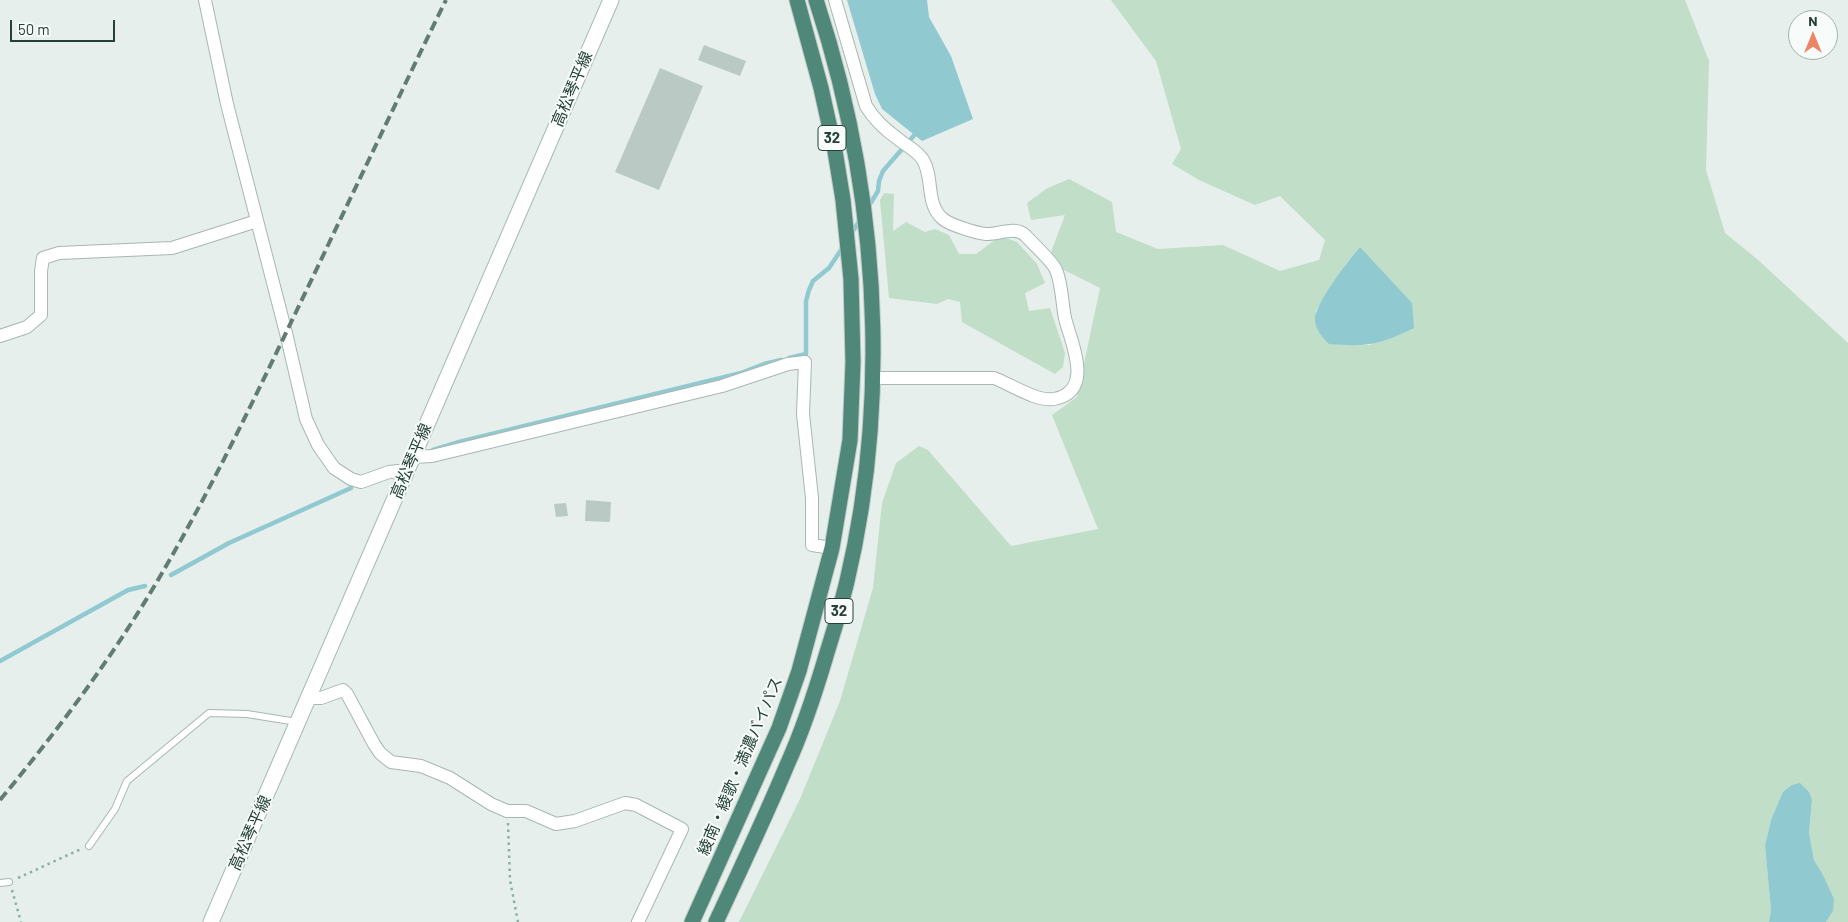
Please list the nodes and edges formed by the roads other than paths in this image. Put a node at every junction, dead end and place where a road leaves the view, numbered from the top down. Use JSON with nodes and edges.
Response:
{"nodes":[{"id":1,"x":205,"y":0,"type":"edge"},
{"id":2,"x":611,"y":0,"type":"edge"},
{"id":3,"x":797,"y":0,"type":"edge"},
{"id":4,"x":816,"y":0,"type":"edge"},
{"id":5,"x":835,"y":0,"type":"edge"},
{"id":6,"x":257,"y":221,"type":"junction"},
{"id":7,"x":0,"y":336,"type":"edge"},
{"id":8,"x":873,"y":378,"type":"junction"},
{"id":9,"x":410,"y":463,"type":"junction"},
{"id":10,"x":832,"y":548,"type":"junction"},
{"id":11,"x":309,"y":698,"type":"junction"},
{"id":12,"x":298,"y":722,"type":"junction"},
{"id":13,"x":89,"y":846,"type":"road end"},
{"id":14,"x":9,"y":882,"type":"road end"},
{"id":15,"x":0,"y":883,"type":"edge"},
{"id":16,"x":211,"y":922,"type":"edge"},
{"id":17,"x":638,"y":922,"type":"edge"},
{"id":18,"x":692,"y":922,"type":"edge"},
{"id":19,"x":716,"y":922,"type":"edge"}],
"edges":[{"from":1,"to":6,"type":"street"},
{"from":2,"to":9,"type":"main road","name":"高松琴平線"},
{"from":3,"to":10,"type":"highway","name":"綾南・綾歌・満濃バイパス","number":"32"},
{"from":4,"to":8,"type":"highway","number":"32"},
{"from":5,"to":8,"type":"street"},
{"from":6,"to":7,"type":"street"},
{"from":6,"to":9,"type":"street"},
{"from":8,"to":19,"type":"highway","number":"32"},
{"from":9,"to":10,"type":"street"},
{"from":9,"to":11,"type":"main road","name":"高松琴平線"},
{"from":10,"to":18,"type":"highway","name":"綾南・綾歌・満濃バイパス","number":"32"},
{"from":11,"to":12,"type":"main road","name":"高松琴平線"},
{"from":11,"to":17,"type":"street"},
{"from":12,"to":13,"type":"lane"},
{"from":12,"to":16,"type":"main road","name":"高松琴平線"},
{"from":14,"to":15,"type":"lane"}]}
